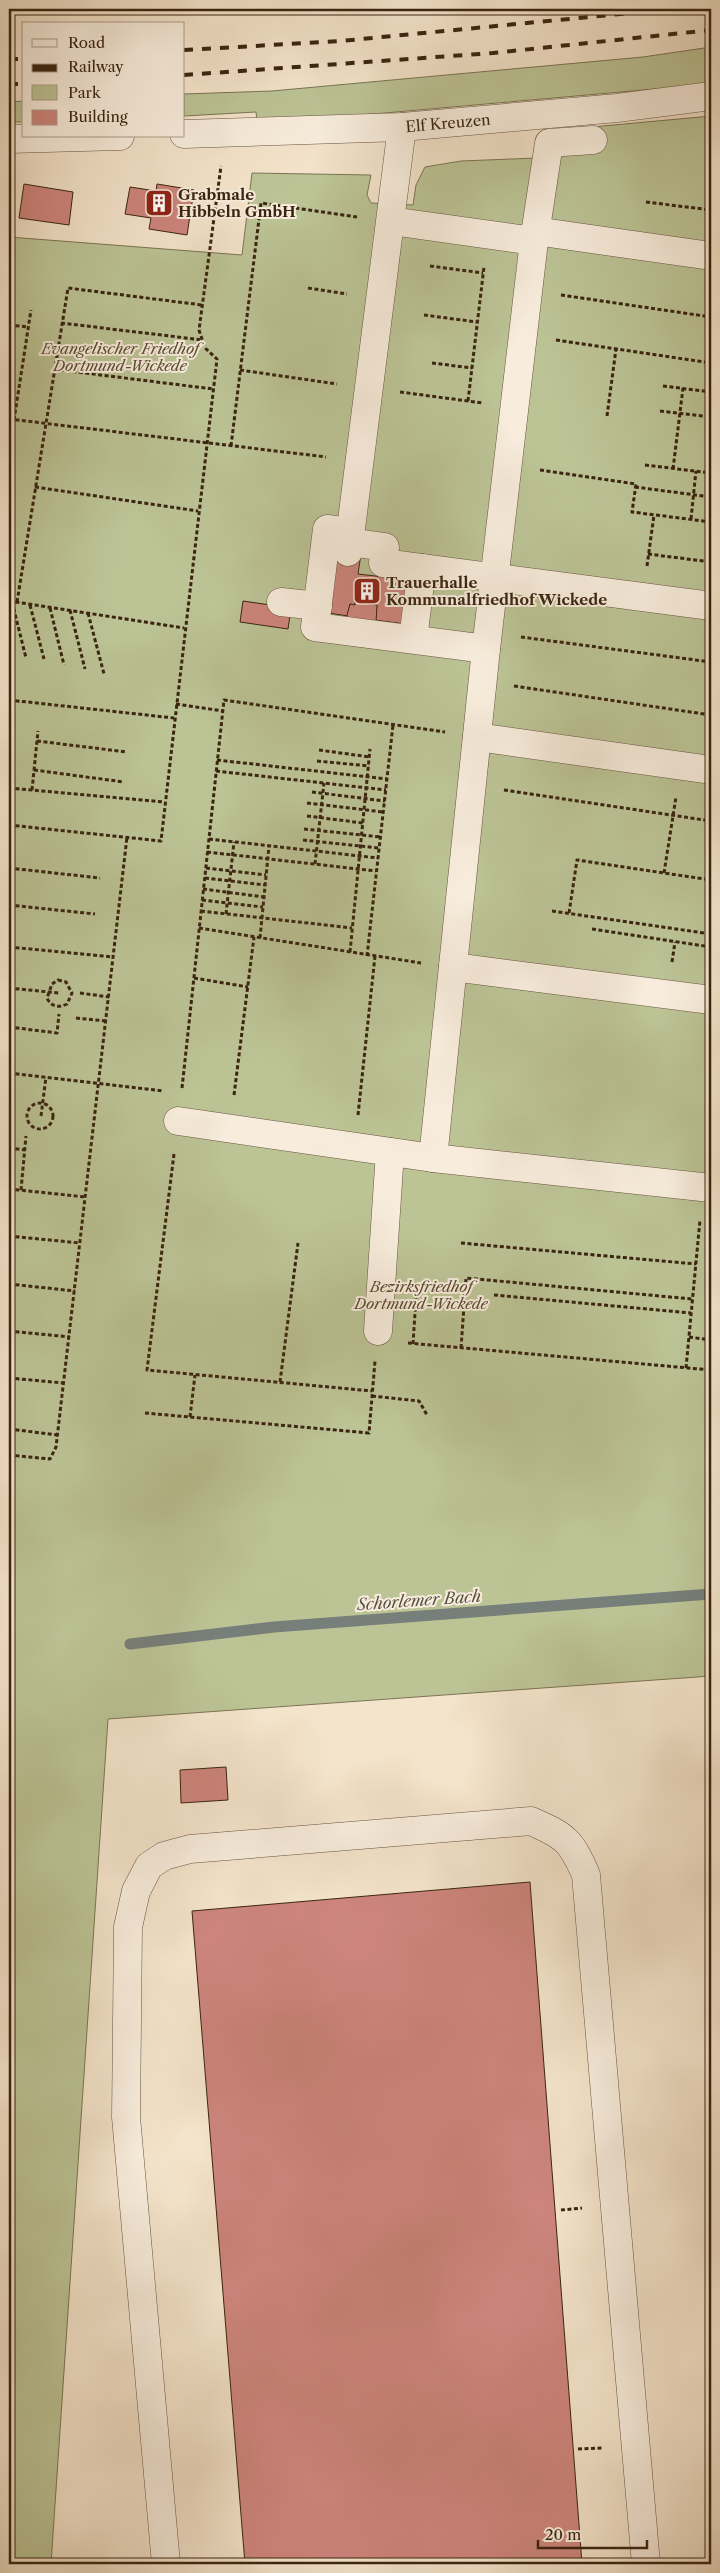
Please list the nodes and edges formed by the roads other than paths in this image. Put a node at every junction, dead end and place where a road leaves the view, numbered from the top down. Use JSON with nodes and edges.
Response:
{"nodes":[{"id":1,"x":711,"y":96,"type":"edge"},
{"id":2,"x":571,"y":113,"type":"junction"},
{"id":3,"x":402,"y":127,"type":"junction"},
{"id":4,"x":185,"y":134,"type":"edge"},
{"id":5,"x":64,"y":138,"type":"edge"},
{"id":6,"x":9,"y":140,"type":"edge"},
{"id":7,"x":391,"y":221,"type":"junction"},
{"id":8,"x":534,"y":236,"type":"junction"},
{"id":9,"x":711,"y":256,"type":"edge"},
{"id":10,"x":349,"y":542,"type":"junction"},
{"id":11,"x":422,"y":568,"type":"junction"},
{"id":12,"x":494,"y":577,"type":"junction"},
{"id":13,"x":281,"y":602,"type":"dead end"},
{"id":14,"x":318,"y":606,"type":"junction"},
{"id":15,"x":711,"y":606,"type":"edge"},
{"id":16,"x":413,"y":639,"type":"junction"},
{"id":17,"x":487,"y":641,"type":"junction"},
{"id":18,"x":477,"y":737,"type":"junction"},
{"id":19,"x":711,"y":770,"type":"edge"},
{"id":20,"x":453,"y":967,"type":"junction"},
{"id":21,"x":711,"y":1000,"type":"edge"},
{"id":22,"x":178,"y":1121,"type":"road end"},
{"id":23,"x":390,"y":1152,"type":"junction"},
{"id":24,"x":433,"y":1158,"type":"junction"},
{"id":25,"x":707,"y":1187,"type":"edge"},
{"id":26,"x":378,"y":1331,"type":"dead end"},
{"id":27,"x":166,"y":2564,"type":"edge"},
{"id":28,"x":646,"y":2564,"type":"edge"}],
"edges":[{"from":1,"to":2,"type":"street","name":"Elf Kreuzen"},
{"from":2,"to":3,"type":"street","name":"Elf Kreuzen"},
{"from":2,"to":8,"type":"street"},
{"from":3,"to":4,"type":"street","name":"Elf Kreuzen"},
{"from":3,"to":7,"type":"street"},
{"from":5,"to":6,"type":"street"},
{"from":7,"to":8,"type":"street"},
{"from":7,"to":10,"type":"street"},
{"from":8,"to":9,"type":"street"},
{"from":8,"to":12,"type":"street"},
{"from":10,"to":11,"type":"street"},
{"from":10,"to":14,"type":"street"},
{"from":11,"to":12,"type":"street"},
{"from":11,"to":16,"type":"street"},
{"from":12,"to":15,"type":"street"},
{"from":12,"to":17,"type":"street"},
{"from":13,"to":14,"type":"street"},
{"from":14,"to":16,"type":"street"},
{"from":16,"to":17,"type":"street"},
{"from":17,"to":18,"type":"street"},
{"from":18,"to":19,"type":"street"},
{"from":18,"to":20,"type":"street"},
{"from":20,"to":21,"type":"street"},
{"from":20,"to":24,"type":"street"},
{"from":22,"to":23,"type":"street"},
{"from":23,"to":24,"type":"street"},
{"from":23,"to":26,"type":"street"},
{"from":24,"to":25,"type":"street"},
{"from":27,"to":28,"type":"street"}]}
